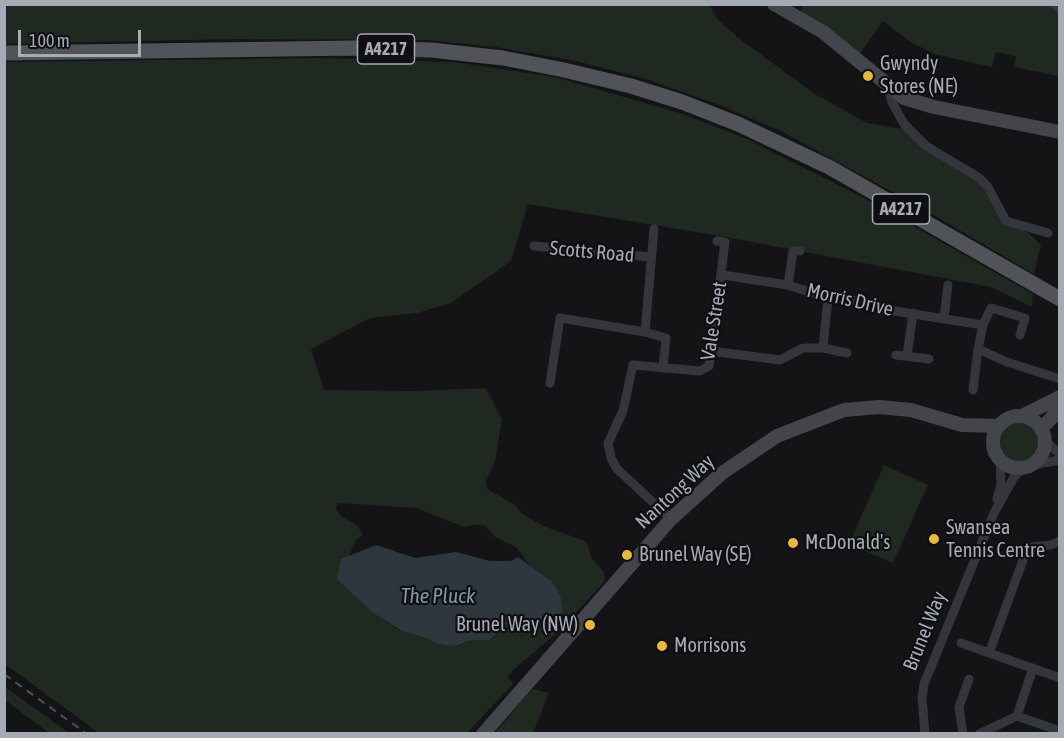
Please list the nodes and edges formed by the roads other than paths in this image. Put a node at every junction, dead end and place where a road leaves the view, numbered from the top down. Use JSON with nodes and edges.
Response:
{"nodes":[{"id":1,"x":774,"y":4,"type":"edge"},
{"id":2,"x":1055,"y":4,"type":"edge"},
{"id":3,"x":1059,"y":9,"type":"edge"},
{"id":4,"x":4,"y":53,"type":"edge"},
{"id":5,"x":888,"y":88,"type":"junction"},
{"id":6,"x":1059,"y":132,"type":"edge"},
{"id":7,"x":654,"y":229,"type":"dead end"},
{"id":8,"x":1048,"y":233,"type":"dead end"},
{"id":9,"x":717,"y":241,"type":"dead end"},
{"id":10,"x":534,"y":246,"type":"dead end"},
{"id":11,"x":800,"y":251,"type":"dead end"},
{"id":12,"x":651,"y":257,"type":"junction"},
{"id":13,"x":722,"y":275,"type":"junction"},
{"id":14,"x":788,"y":285,"type":"junction"},
{"id":15,"x":948,"y":285,"type":"dead end"},
{"id":16,"x":828,"y":298,"type":"junction"},
{"id":17,"x":1059,"y":299,"type":"edge"},
{"id":18,"x":913,"y":314,"type":"junction"},
{"id":19,"x":944,"y":318,"type":"junction"},
{"id":20,"x":983,"y":325,"type":"junction"},
{"id":21,"x":645,"y":332,"type":"junction"},
{"id":22,"x":1020,"y":335,"type":"dead end"},
{"id":23,"x":823,"y":348,"type":"junction"},
{"id":24,"x":978,"y":349,"type":"junction"},
{"id":25,"x":711,"y":351,"type":"junction"},
{"id":26,"x":847,"y":353,"type":"dead end"},
{"id":27,"x":896,"y":355,"type":"dead end"},
{"id":28,"x":907,"y":356,"type":"junction"},
{"id":29,"x":929,"y":358,"type":"dead end"},
{"id":30,"x":663,"y":367,"type":"junction"},
{"id":31,"x":1059,"y":379,"type":"edge"},
{"id":32,"x":550,"y":383,"type":"dead end"},
{"id":33,"x":972,"y":390,"type":"dead end"},
{"id":34,"x":1059,"y":397,"type":"edge"},
{"id":35,"x":1059,"y":409,"type":"edge"},
{"id":36,"x":1022,"y":416,"type":"junction"},
{"id":37,"x":962,"y":425,"type":"junction"},
{"id":38,"x":999,"y":426,"type":"junction"},
{"id":39,"x":1043,"y":435,"type":"junction"},
{"id":40,"x":1059,"y":454,"type":"edge"},
{"id":41,"x":997,"y":455,"type":"junction"},
{"id":42,"x":1059,"y":460,"type":"edge"},
{"id":43,"x":1028,"y":466,"type":"junction"},
{"id":44,"x":994,"y":513,"type":"junction"},
{"id":45,"x":671,"y":519,"type":"junction"},
{"id":46,"x":1059,"y":541,"type":"edge"},
{"id":47,"x":961,"y":643,"type":"dead end"},
{"id":48,"x":989,"y":653,"type":"junction"},
{"id":49,"x":1033,"y":668,"type":"junction"},
{"id":50,"x":1059,"y":678,"type":"edge"},
{"id":51,"x":969,"y":680,"type":"dead end"},
{"id":52,"x":1017,"y":716,"type":"junction"},
{"id":53,"x":1056,"y":731,"type":"edge"},
{"id":54,"x":483,"y":734,"type":"edge"},
{"id":55,"x":925,"y":734,"type":"edge"},
{"id":56,"x":963,"y":734,"type":"edge"},
{"id":57,"x":979,"y":734,"type":"edge"}],
"edges":[{"from":1,"to":5,"type":"street"},
{"from":2,"to":3,"type":"street"},
{"from":4,"to":17,"type":"main road","number":"A4217"},
{"from":5,"to":6,"type":"street"},
{"from":5,"to":8,"type":"street"},
{"from":7,"to":12,"type":"street","name":"Scotts Road"},
{"from":9,"to":13,"type":"street","name":"Vale Street"},
{"from":10,"to":12,"type":"street","name":"Scotts Road"},
{"from":11,"to":14,"type":"street","name":"Morris Drive"},
{"from":12,"to":21,"type":"street","name":"Scotts Road"},
{"from":13,"to":14,"type":"street","name":"Morris Drive"},
{"from":13,"to":25,"type":"street","name":"Vale Street"},
{"from":14,"to":16,"type":"street","name":"Morris Drive"},
{"from":15,"to":19,"type":"street"},
{"from":16,"to":18,"type":"street","name":"Morris Drive"},
{"from":16,"to":23,"type":"street"},
{"from":18,"to":19,"type":"street","name":"Morris Drive"},
{"from":18,"to":28,"type":"street","name":"Morris Drive"},
{"from":19,"to":20,"type":"street","name":"Morris Drive"},
{"from":20,"to":22,"type":"street"},
{"from":20,"to":24,"type":"street"},
{"from":21,"to":30,"type":"street"},
{"from":21,"to":32,"type":"street"},
{"from":23,"to":25,"type":"street"},
{"from":23,"to":26,"type":"street"},
{"from":24,"to":31,"type":"street"},
{"from":24,"to":33,"type":"street"},
{"from":25,"to":30,"type":"street","name":"Vale Street"},
{"from":27,"to":28,"type":"street"},
{"from":28,"to":29,"type":"street"},
{"from":30,"to":45,"type":"street","name":"Vale Street"},
{"from":34,"to":36,"type":"street"},
{"from":35,"to":39,"type":"street"},
{"from":36,"to":38,"type":"street"},
{"from":36,"to":39,"type":"street"},
{"from":37,"to":38,"type":"street","name":"Nantong Way"},
{"from":37,"to":41,"type":"street","name":"Nantong Way"},
{"from":37,"to":45,"type":"street","name":"Nantong Way"},
{"from":38,"to":41,"type":"street"},
{"from":39,"to":40,"type":"street"},
{"from":39,"to":43,"type":"street"},
{"from":41,"to":43,"type":"street"},
{"from":41,"to":44,"type":"street","name":"Brunel Way"},
{"from":42,"to":43,"type":"street"},
{"from":43,"to":44,"type":"street","name":"Brunel Way"},
{"from":44,"to":55,"type":"street","name":"Brunel Way"},
{"from":45,"to":54,"type":"street","name":"Nantong Way"},
{"from":46,"to":48,"type":"street"},
{"from":47,"to":48,"type":"street"},
{"from":48,"to":49,"type":"street"},
{"from":49,"to":50,"type":"street"},
{"from":49,"to":52,"type":"street"},
{"from":51,"to":56,"type":"street"},
{"from":52,"to":53,"type":"street"},
{"from":52,"to":57,"type":"street"}]}
